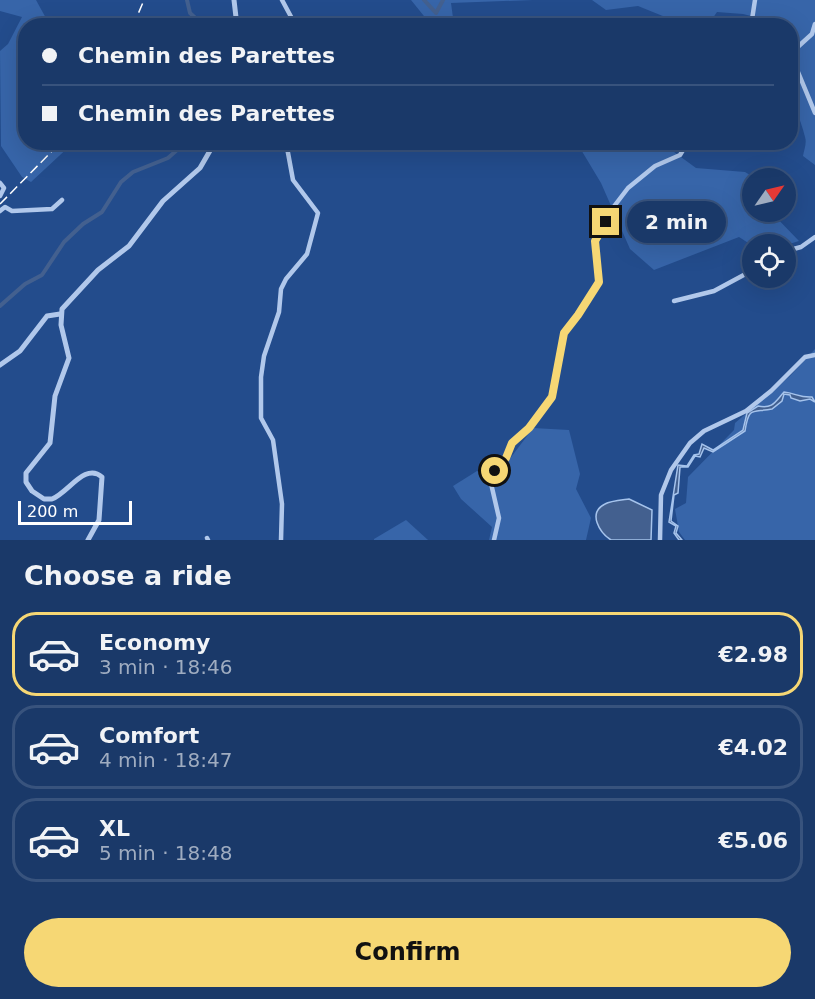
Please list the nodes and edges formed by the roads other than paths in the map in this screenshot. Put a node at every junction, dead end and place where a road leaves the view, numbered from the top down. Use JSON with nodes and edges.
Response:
{"nodes":[{"id":1,"x":234,"y":0,"type":"edge"},
{"id":2,"x":282,"y":0,"type":"edge"},
{"id":3,"x":755,"y":0,"type":"edge"},
{"id":4,"x":236,"y":18,"type":"edge"},
{"id":5,"x":292,"y":18,"type":"edge"},
{"id":6,"x":752,"y":18,"type":"edge"},
{"id":7,"x":815,"y":24,"type":"edge"},
{"id":8,"x":798,"y":47,"type":"edge"},
{"id":9,"x":798,"y":72,"type":"edge"},
{"id":10,"x":815,"y":113,"type":"edge"},
{"id":11,"x":210,"y":150,"type":"edge"},
{"id":12,"x":287,"y":150,"type":"edge"},
{"id":13,"x":684,"y":150,"type":"edge"},
{"id":14,"x":0,"y":183,"type":"edge"},
{"id":15,"x":0,"y":196,"type":"edge"},
{"id":16,"x":62,"y":200,"type":"dead end"},
{"id":17,"x":0,"y":211,"type":"edge"},
{"id":18,"x":815,"y":237,"type":"edge"},
{"id":19,"x":796,"y":249,"type":"edge"},
{"id":20,"x":742,"y":276,"type":"edge"},
{"id":21,"x":674,"y":301,"type":"dead end"},
{"id":22,"x":60,"y":314,"type":"junction"},
{"id":23,"x":815,"y":354,"type":"edge"},
{"id":24,"x":0,"y":365,"type":"edge"},
{"id":25,"x":88,"y":540,"type":"edge"},
{"id":26,"x":281,"y":540,"type":"edge"},
{"id":27,"x":494,"y":540,"type":"edge"},
{"id":28,"x":660,"y":540,"type":"edge"}],
"edges":[{"from":1,"to":4,"type":"street"},
{"from":2,"to":5,"type":"street"},
{"from":3,"to":6,"type":"street"},
{"from":7,"to":8,"type":"street"},
{"from":9,"to":10,"type":"street"},
{"from":11,"to":22,"type":"street"},
{"from":12,"to":26,"type":"street"},
{"from":13,"to":27,"type":"street"},
{"from":14,"to":15,"type":"street"},
{"from":16,"to":17,"type":"street"},
{"from":18,"to":19,"type":"street"},
{"from":20,"to":21,"type":"street"},
{"from":22,"to":24,"type":"street"},
{"from":22,"to":25,"type":"street"},
{"from":23,"to":28,"type":"street"}]}
